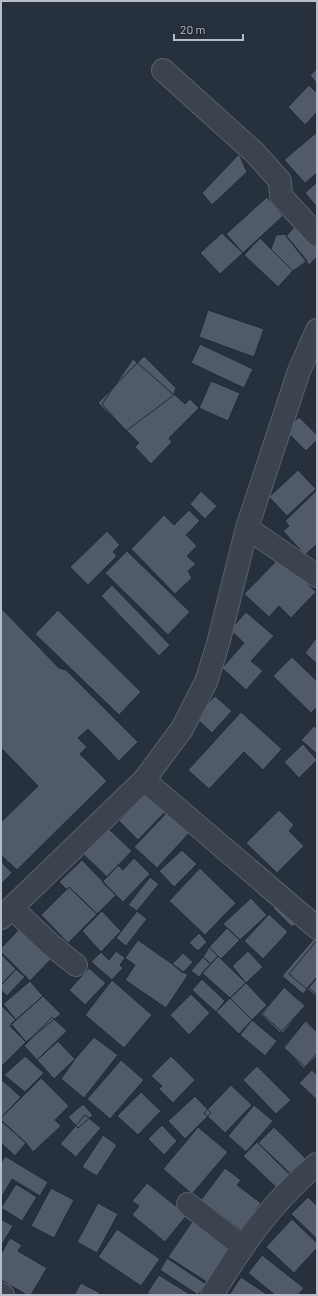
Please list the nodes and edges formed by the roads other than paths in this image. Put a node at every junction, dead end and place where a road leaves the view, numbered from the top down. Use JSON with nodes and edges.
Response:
{"nodes":[{"id":1,"x":163,"y":70,"type":"dead end"},
{"id":2,"x":317,"y":235,"type":"edge"},
{"id":3,"x":317,"y":330,"type":"edge"},
{"id":4,"x":247,"y":528,"type":"junction"},
{"id":5,"x":313,"y":566,"type":"edge"},
{"id":6,"x":144,"y":780,"type":"junction"},
{"id":7,"x":6,"y":913,"type":"edge"},
{"id":8,"x":317,"y":928,"type":"edge"},
{"id":9,"x":76,"y":965,"type":"dead end"},
{"id":10,"x":317,"y":1164,"type":"edge"},
{"id":11,"x":188,"y":1204,"type":"dead end"},
{"id":12,"x":242,"y":1246,"type":"junction"},
{"id":13,"x":212,"y":1295,"type":"edge"}],
"edges":[{"from":1,"to":2,"type":"street"},
{"from":3,"to":4,"type":"street"},
{"from":4,"to":5,"type":"street"},
{"from":4,"to":6,"type":"street"},
{"from":6,"to":7,"type":"street"},
{"from":6,"to":8,"type":"street"},
{"from":7,"to":9,"type":"street"},
{"from":10,"to":12,"type":"street"},
{"from":11,"to":12,"type":"street"},
{"from":12,"to":13,"type":"street"}]}
